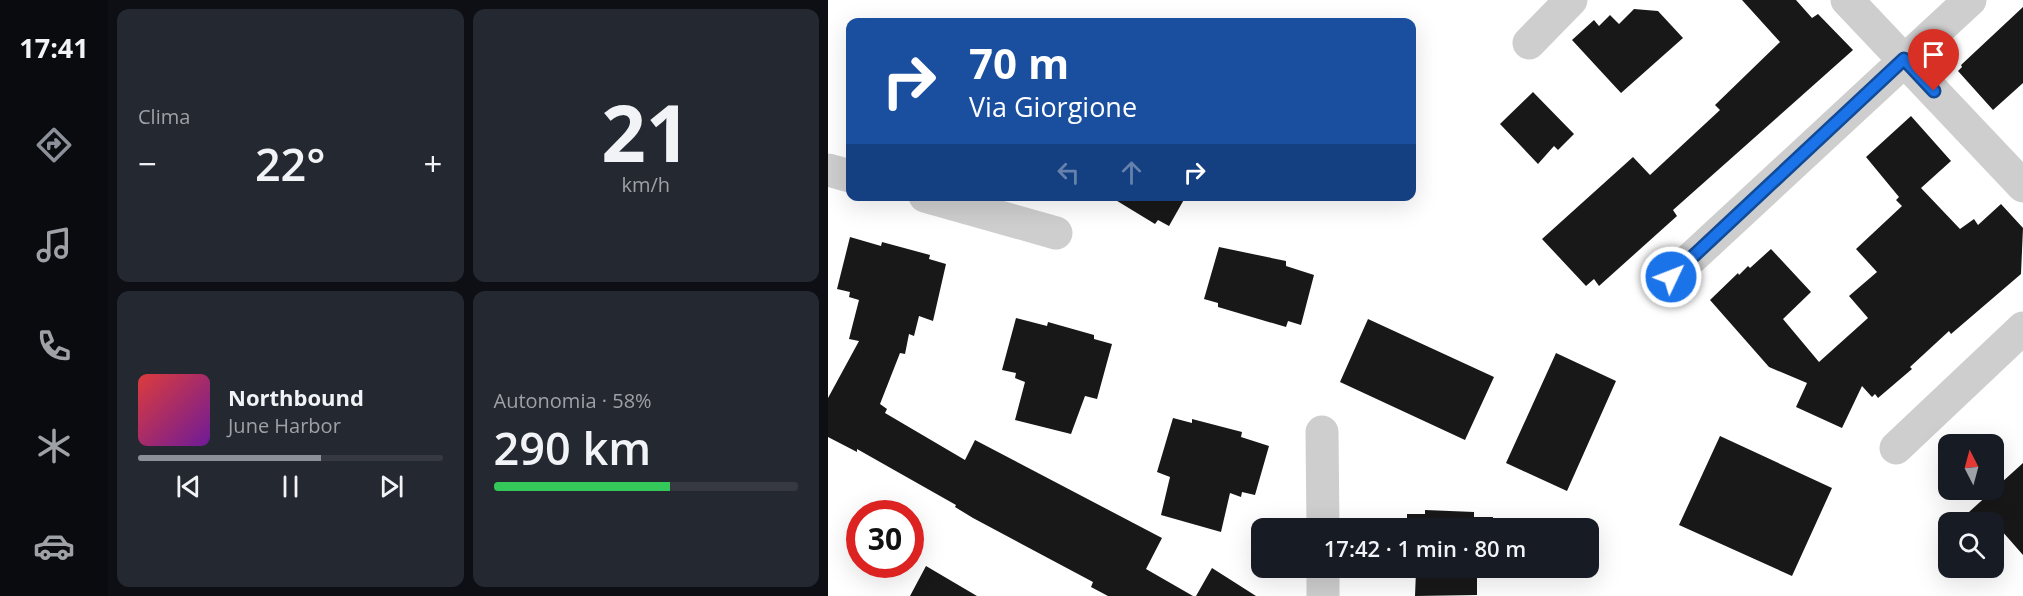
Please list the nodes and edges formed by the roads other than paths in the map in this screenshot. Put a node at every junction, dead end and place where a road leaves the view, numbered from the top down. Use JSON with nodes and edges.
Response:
{"nodes":[{"id":1,"x":1571,"y":0,"type":"edge"},
{"id":2,"x":1847,"y":0,"type":"edge"},
{"id":3,"x":1970,"y":0,"type":"edge"},
{"id":4,"x":1529,"y":43,"type":"dead end"},
{"id":5,"x":1904,"y":59,"type":"junction"},
{"id":6,"x":828,"y":170,"type":"edge"},
{"id":7,"x":846,"y":175,"type":"edge"},
{"id":8,"x":2023,"y":186,"type":"edge"},
{"id":9,"x":942,"y":201,"type":"edge"},
{"id":10,"x":1056,"y":233,"type":"dead end"},
{"id":11,"x":1671,"y":277,"type":"dead end"},
{"id":12,"x":2023,"y":328,"type":"edge"},
{"id":13,"x":1322,"y":432,"type":"dead end"},
{"id":14,"x":1896,"y":448,"type":"dead end"},
{"id":15,"x":1323,"y":518,"type":"edge"},
{"id":16,"x":1323,"y":578,"type":"edge"},
{"id":17,"x":1323,"y":596,"type":"edge"}],
"edges":[{"from":1,"to":4,"type":"street"},
{"from":2,"to":5,"type":"street"},
{"from":3,"to":5,"type":"street"},
{"from":5,"to":8,"type":"street"},
{"from":5,"to":11,"type":"street"},
{"from":6,"to":7,"type":"street"},
{"from":9,"to":10,"type":"street"},
{"from":12,"to":14,"type":"street"},
{"from":13,"to":15,"type":"street"},
{"from":16,"to":17,"type":"street"}]}
